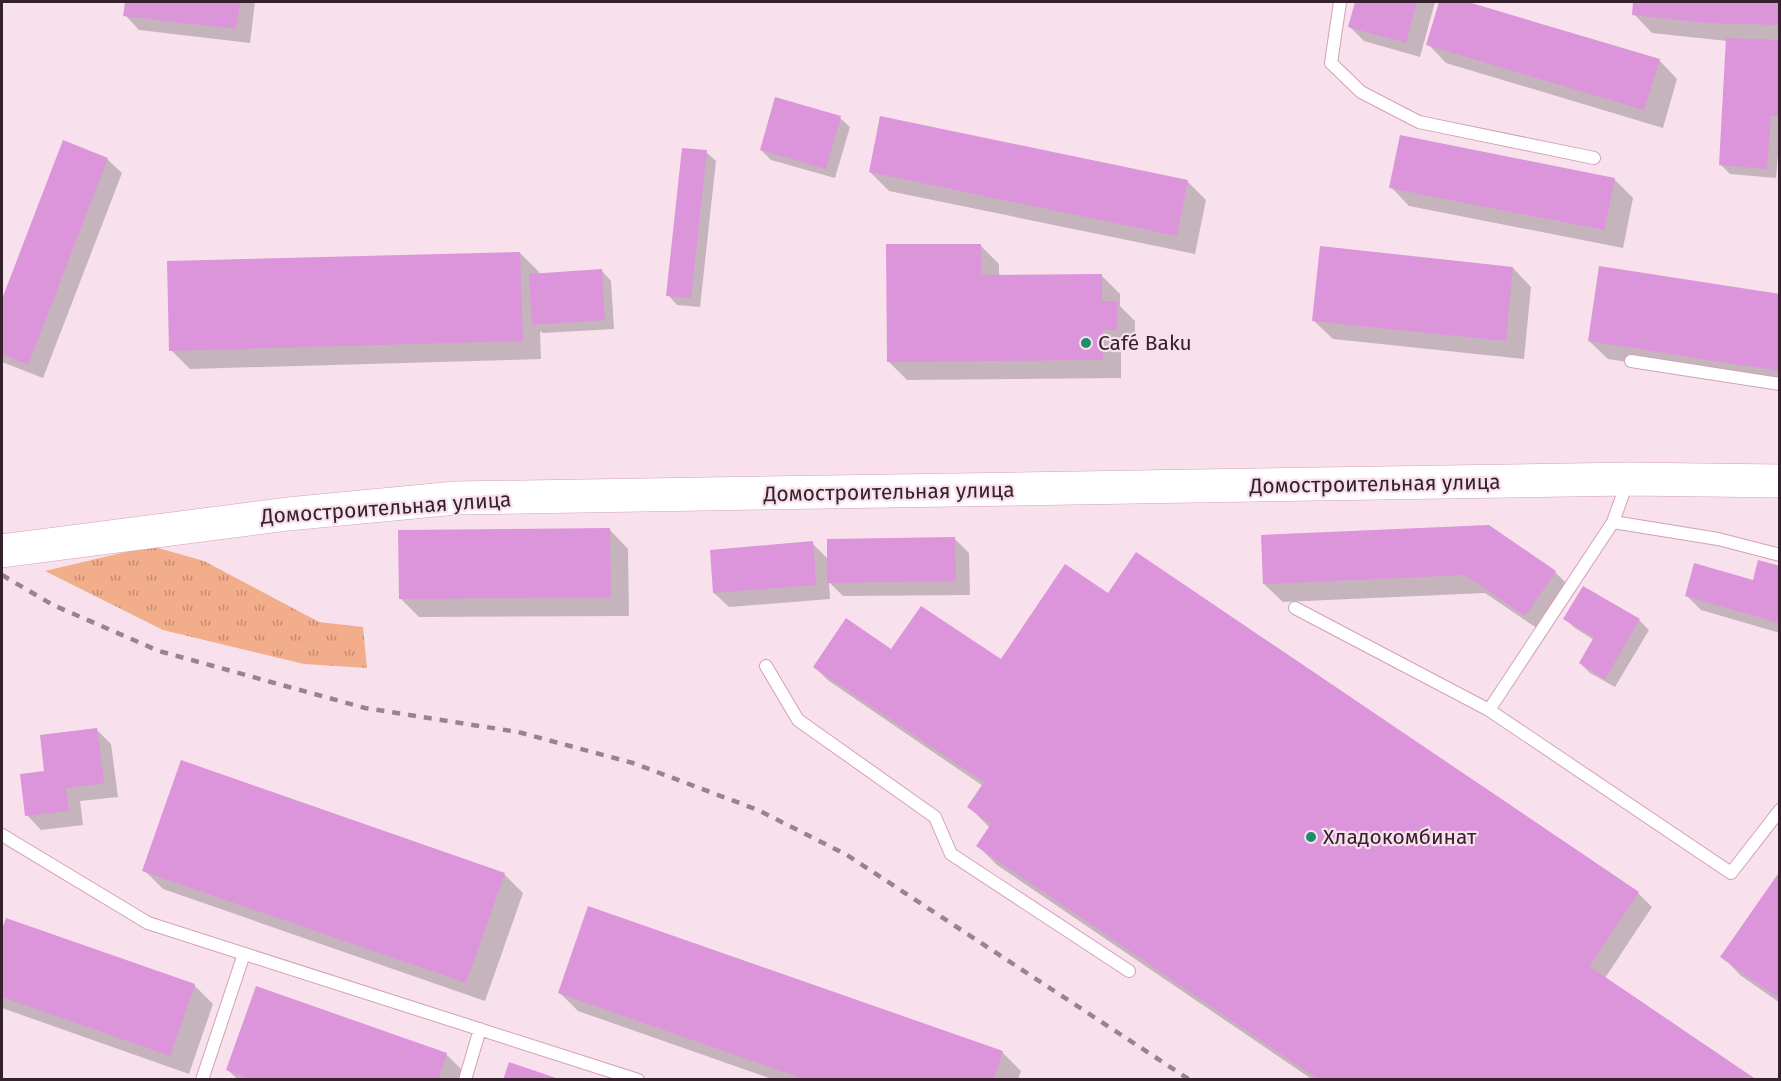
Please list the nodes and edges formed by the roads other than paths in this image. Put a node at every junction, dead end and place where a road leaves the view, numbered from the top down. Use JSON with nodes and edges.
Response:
{"nodes":[{"id":1,"x":1340,"y":2,"type":"edge"},
{"id":2,"x":1594,"y":158,"type":"dead end"},
{"id":3,"x":1631,"y":362,"type":"dead end"},
{"id":4,"x":1779,"y":384,"type":"edge"},
{"id":5,"x":1629,"y":479,"type":"junction"},
{"id":6,"x":1779,"y":481,"type":"edge"},
{"id":7,"x":1613,"y":522,"type":"junction"},
{"id":8,"x":2,"y":551,"type":"edge"},
{"id":9,"x":1779,"y":555,"type":"edge"},
{"id":10,"x":1295,"y":608,"type":"dead end"},
{"id":11,"x":766,"y":666,"type":"dead end"},
{"id":12,"x":1489,"y":710,"type":"junction"},
{"id":13,"x":1779,"y":810,"type":"edge"},
{"id":14,"x":2,"y":836,"type":"edge"},
{"id":15,"x":244,"y":954,"type":"junction"},
{"id":16,"x":1129,"y":971,"type":"dead end"},
{"id":17,"x":480,"y":1029,"type":"junction"},
{"id":18,"x":202,"y":1080,"type":"edge"},
{"id":19,"x":465,"y":1080,"type":"edge"},
{"id":20,"x":638,"y":1080,"type":"edge"}],
"edges":[{"from":1,"to":2,"type":"lane"},
{"from":3,"to":4,"type":"lane"},
{"from":5,"to":6,"type":"street","name":"Домостроительная улица"},
{"from":5,"to":7,"type":"lane"},
{"from":5,"to":8,"type":"street","name":"Домостроительная улица"},
{"from":7,"to":9,"type":"lane"},
{"from":7,"to":12,"type":"lane"},
{"from":10,"to":12,"type":"lane"},
{"from":11,"to":16,"type":"lane"},
{"from":12,"to":13,"type":"lane"},
{"from":14,"to":15,"type":"lane"},
{"from":15,"to":17,"type":"lane"},
{"from":15,"to":18,"type":"lane"},
{"from":17,"to":19,"type":"lane"},
{"from":17,"to":20,"type":"lane"}]}
